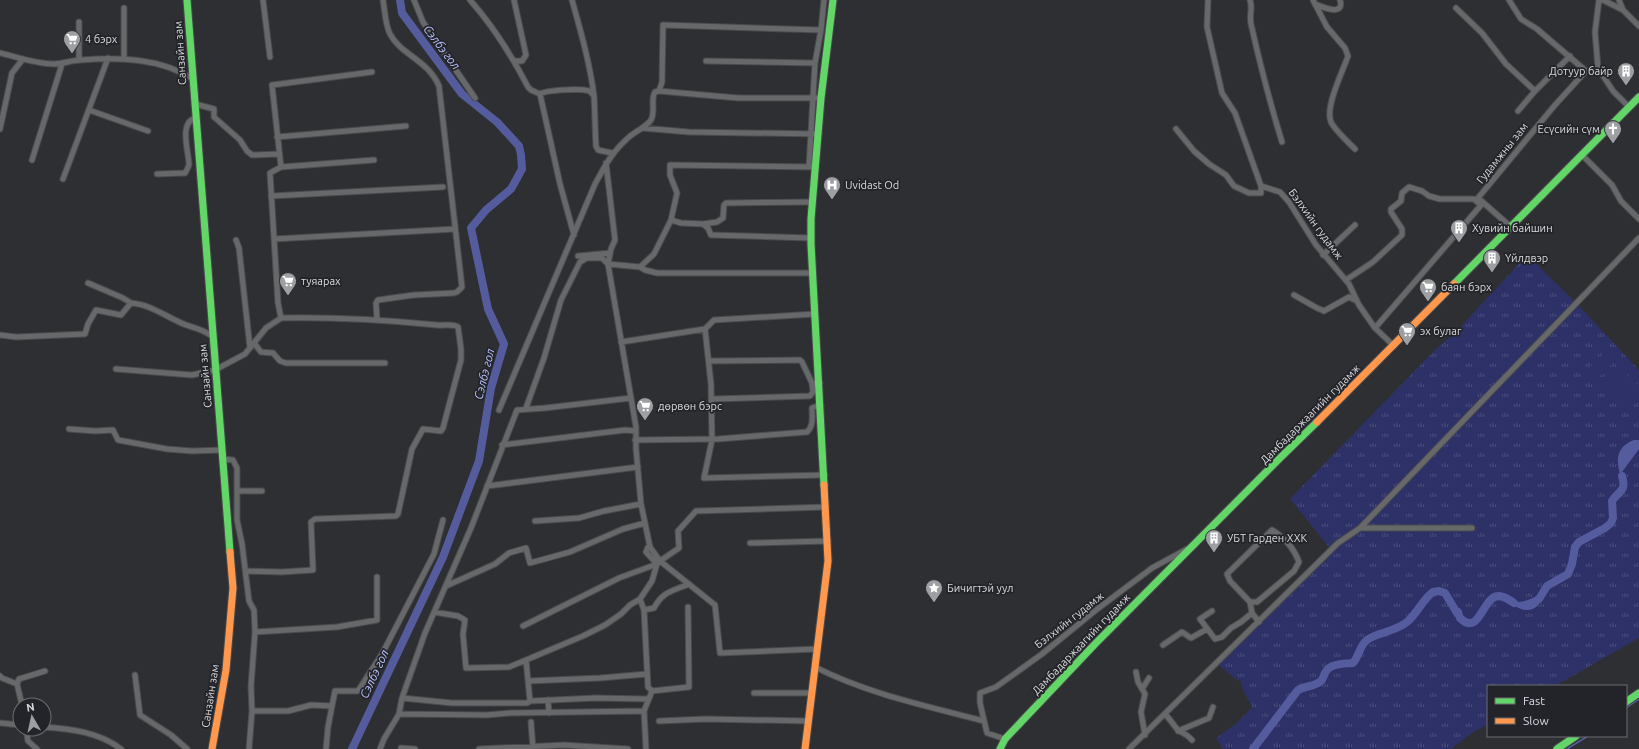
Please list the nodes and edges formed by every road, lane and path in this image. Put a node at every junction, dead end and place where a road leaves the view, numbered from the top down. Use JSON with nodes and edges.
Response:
{"nodes":[{"id":1,"x":187,"y":0,"type":"edge"},
{"id":2,"x":263,"y":0,"type":"edge"},
{"id":3,"x":383,"y":0,"type":"edge"},
{"id":4,"x":414,"y":0,"type":"edge"},
{"id":5,"x":470,"y":0,"type":"edge"},
{"id":6,"x":514,"y":0,"type":"edge"},
{"id":7,"x":572,"y":0,"type":"edge"},
{"id":8,"x":824,"y":0,"type":"edge"},
{"id":9,"x":833,"y":0,"type":"edge"},
{"id":10,"x":1208,"y":0,"type":"edge"},
{"id":11,"x":1250,"y":0,"type":"edge"},
{"id":12,"x":1340,"y":0,"type":"edge"},
{"id":13,"x":1510,"y":0,"type":"edge"},
{"id":14,"x":1599,"y":0,"type":"edge"},
{"id":15,"x":1603,"y":0,"type":"edge"},
{"id":16,"x":1622,"y":1,"type":"edge"},
{"id":17,"x":1314,"y":2,"type":"edge"},
{"id":18,"x":124,"y":8,"type":"dead end"},
{"id":19,"x":1456,"y":8,"type":"dead end"},
{"id":20,"x":1623,"y":10,"type":"junction"},
{"id":21,"x":79,"y":22,"type":"dead end"},
{"id":22,"x":1639,"y":26,"type":"edge"},
{"id":23,"x":821,"y":30,"type":"junction"},
{"id":24,"x":0,"y":53,"type":"edge"},
{"id":25,"x":1570,"y":56,"type":"junction"},
{"id":26,"x":270,"y":57,"type":"dead end"},
{"id":27,"x":108,"y":58,"type":"junction"},
{"id":28,"x":23,"y":59,"type":"junction"},
{"id":29,"x":124,"y":59,"type":"junction"},
{"id":30,"x":79,"y":60,"type":"junction"},
{"id":31,"x":515,"y":61,"type":"junction"},
{"id":32,"x":706,"y":61,"type":"dead end"},
{"id":33,"x":62,"y":64,"type":"junction"},
{"id":34,"x":815,"y":64,"type":"junction"},
{"id":35,"x":1598,"y":68,"type":"junction"},
{"id":36,"x":1586,"y":71,"type":"junction"},
{"id":37,"x":372,"y":72,"type":"dead end"},
{"id":38,"x":193,"y":79,"type":"junction"},
{"id":39,"x":659,"y":91,"type":"junction"},
{"id":40,"x":1535,"y":91,"type":"junction"},
{"id":41,"x":540,"y":94,"type":"junction"},
{"id":42,"x":594,"y":95,"type":"junction"},
{"id":43,"x":1639,"y":97,"type":"edge"},
{"id":44,"x":475,"y":98,"type":"dead end"},
{"id":45,"x":813,"y":98,"type":"junction"},
{"id":46,"x":821,"y":98,"type":"junction"},
{"id":47,"x":195,"y":104,"type":"junction"},
{"id":48,"x":1629,"y":107,"type":"junction"},
{"id":49,"x":89,"y":110,"type":"junction"},
{"id":50,"x":1518,"y":111,"type":"dead end"},
{"id":51,"x":196,"y":118,"type":"junction"},
{"id":52,"x":406,"y":126,"type":"dead end"},
{"id":53,"x":642,"y":128,"type":"junction"},
{"id":54,"x":0,"y":129,"type":"edge"},
{"id":55,"x":1176,"y":129,"type":"dead end"},
{"id":56,"x":148,"y":131,"type":"dead end"},
{"id":57,"x":810,"y":134,"type":"junction"},
{"id":58,"x":819,"y":134,"type":"junction"},
{"id":59,"x":277,"y":137,"type":"junction"},
{"id":60,"x":1282,"y":142,"type":"dead end"},
{"id":61,"x":1355,"y":149,"type":"dead end"},
{"id":62,"x":612,"y":153,"type":"junction"},
{"id":63,"x":279,"y":154,"type":"junction"},
{"id":64,"x":1582,"y":155,"type":"junction"},
{"id":65,"x":32,"y":160,"type":"dead end"},
{"id":66,"x":374,"y":160,"type":"dead end"},
{"id":67,"x":606,"y":163,"type":"junction"},
{"id":68,"x":281,"y":167,"type":"junction"},
{"id":69,"x":812,"y":167,"type":"junction"},
{"id":70,"x":157,"y":174,"type":"dead end"},
{"id":71,"x":63,"y":179,"type":"dead end"},
{"id":72,"x":1261,"y":186,"type":"junction"},
{"id":73,"x":443,"y":187,"type":"dead end"},
{"id":74,"x":271,"y":196,"type":"junction"},
{"id":75,"x":812,"y":202,"type":"junction"},
{"id":76,"x":1482,"y":204,"type":"junction"},
{"id":77,"x":1639,"y":219,"type":"edge"},
{"id":78,"x":671,"y":220,"type":"junction"},
{"id":79,"x":703,"y":224,"type":"junction"},
{"id":80,"x":1355,"y":225,"type":"dead end"},
{"id":81,"x":1511,"y":227,"type":"junction"},
{"id":82,"x":455,"y":229,"type":"junction"},
{"id":83,"x":574,"y":235,"type":"junction"},
{"id":84,"x":811,"y":238,"type":"junction"},
{"id":85,"x":1639,"y":238,"type":"edge"},
{"id":86,"x":274,"y":239,"type":"junction"},
{"id":87,"x":236,"y":240,"type":"dead end"},
{"id":88,"x":1323,"y":255,"type":"junction"},
{"id":89,"x":578,"y":256,"type":"dead end"},
{"id":90,"x":609,"y":258,"type":"junction"},
{"id":91,"x":640,"y":267,"type":"junction"},
{"id":92,"x":813,"y":273,"type":"junction"},
{"id":93,"x":1346,"y":280,"type":"junction"},
{"id":94,"x":88,"y":283,"type":"dead end"},
{"id":95,"x":1294,"y":295,"type":"dead end"},
{"id":96,"x":1357,"y":301,"type":"junction"},
{"id":97,"x":131,"y":304,"type":"junction"},
{"id":98,"x":816,"y":314,"type":"junction"},
{"id":99,"x":281,"y":318,"type":"junction"},
{"id":100,"x":377,"y":320,"type":"junction"},
{"id":101,"x":1375,"y":328,"type":"junction"},
{"id":102,"x":705,"y":329,"type":"junction"},
{"id":103,"x":0,"y":335,"type":"edge"},
{"id":104,"x":212,"y":336,"type":"junction"},
{"id":105,"x":621,"y":342,"type":"junction"},
{"id":106,"x":254,"y":343,"type":"junction"},
{"id":107,"x":1394,"y":346,"type":"junction"},
{"id":108,"x":250,"y":348,"type":"junction"},
{"id":109,"x":709,"y":361,"type":"junction"},
{"id":110,"x":386,"y":363,"type":"dead end"},
{"id":111,"x":116,"y":369,"type":"dead end"},
{"id":112,"x":215,"y":370,"type":"junction"},
{"id":113,"x":816,"y":383,"type":"junction"},
{"id":114,"x":631,"y":398,"type":"junction"},
{"id":115,"x":712,"y":399,"type":"junction"},
{"id":116,"x":821,"y":405,"type":"junction"},
{"id":117,"x":526,"y":408,"type":"junction"},
{"id":118,"x":499,"y":410,"type":"dead end"},
{"id":119,"x":69,"y":429,"type":"dead end"},
{"id":120,"x":636,"y":431,"type":"junction"},
{"id":121,"x":635,"y":440,"type":"junction"},
{"id":122,"x":712,"y":440,"type":"junction"},
{"id":123,"x":502,"y":445,"type":"junction"},
{"id":124,"x":222,"y":450,"type":"junction"},
{"id":125,"x":223,"y":459,"type":"junction"},
{"id":126,"x":638,"y":468,"type":"junction"},
{"id":127,"x":824,"y":475,"type":"junction"},
{"id":128,"x":487,"y":486,"type":"junction"},
{"id":129,"x":237,"y":491,"type":"junction"},
{"id":130,"x":262,"y":491,"type":"dead end"},
{"id":131,"x":641,"y":504,"type":"junction"},
{"id":132,"x":826,"y":507,"type":"junction"},
{"id":133,"x":443,"y":520,"type":"dead end"},
{"id":134,"x":535,"y":521,"type":"dead end"},
{"id":135,"x":645,"y":523,"type":"junction"},
{"id":136,"x":1360,"y":528,"type":"junction"},
{"id":137,"x":1472,"y":528,"type":"dead end"},
{"id":138,"x":750,"y":542,"type":"dead end"},
{"id":139,"x":828,"y":542,"type":"junction"},
{"id":140,"x":1193,"y":546,"type":"junction"},
{"id":141,"x":658,"y":562,"type":"junction"},
{"id":142,"x":246,"y":571,"type":"junction"},
{"id":143,"x":377,"y":577,"type":"dead end"},
{"id":144,"x":690,"y":584,"type":"junction"},
{"id":145,"x":446,"y":586,"type":"junction"},
{"id":146,"x":640,"y":600,"type":"junction"},
{"id":147,"x":1250,"y":602,"type":"junction"},
{"id":148,"x":688,"y":607,"type":"dead end"},
{"id":149,"x":644,"y":610,"type":"junction"},
{"id":150,"x":1212,"y":611,"type":"dead end"},
{"id":151,"x":434,"y":612,"type":"junction"},
{"id":152,"x":1252,"y":613,"type":"junction"},
{"id":153,"x":1259,"y":622,"type":"junction"},
{"id":154,"x":523,"y":626,"type":"dead end"},
{"id":155,"x":1207,"y":628,"type":"junction"},
{"id":156,"x":255,"y":632,"type":"junction"},
{"id":157,"x":1163,"y":645,"type":"dead end"},
{"id":158,"x":817,"y":649,"type":"junction"},
{"id":159,"x":526,"y":660,"type":"junction"},
{"id":160,"x":815,"y":667,"type":"junction"},
{"id":161,"x":45,"y":671,"type":"dead end"},
{"id":162,"x":1136,"y":672,"type":"dead end"},
{"id":163,"x":647,"y":674,"type":"junction"},
{"id":164,"x":135,"y":675,"type":"dead end"},
{"id":165,"x":0,"y":676,"type":"edge"},
{"id":166,"x":1149,"y":678,"type":"dead end"},
{"id":167,"x":528,"y":681,"type":"junction"},
{"id":168,"x":17,"y":684,"type":"junction"},
{"id":169,"x":1142,"y":689,"type":"junction"},
{"id":170,"x":652,"y":691,"type":"junction"},
{"id":171,"x":754,"y":693,"type":"dead end"},
{"id":172,"x":812,"y":693,"type":"junction"},
{"id":173,"x":1639,"y":693,"type":"edge"},
{"id":174,"x":20,"y":697,"type":"edge"},
{"id":175,"x":402,"y":698,"type":"junction"},
{"id":176,"x":648,"y":699,"type":"junction"},
{"id":177,"x":548,"y":700,"type":"junction"},
{"id":178,"x":530,"y":701,"type":"junction"},
{"id":179,"x":1627,"y":701,"type":"edge"},
{"id":180,"x":332,"y":706,"type":"junction"},
{"id":181,"x":1214,"y":707,"type":"dead end"},
{"id":182,"x":252,"y":711,"type":"junction"},
{"id":183,"x":644,"y":711,"type":"junction"},
{"id":184,"x":549,"y":713,"type":"junction"},
{"id":185,"x":399,"y":714,"type":"junction"},
{"id":186,"x":1165,"y":714,"type":"junction"},
{"id":187,"x":659,"y":721,"type":"dead end"},
{"id":188,"x":808,"y":721,"type":"junction"},
{"id":189,"x":984,"y":721,"type":"junction"},
{"id":190,"x":531,"y":722,"type":"dead end"},
{"id":191,"x":0,"y":723,"type":"edge"},
{"id":192,"x":12,"y":724,"type":"edge"},
{"id":193,"x":52,"y":728,"type":"edge"},
{"id":194,"x":1178,"y":731,"type":"junction"},
{"id":195,"x":1145,"y":735,"type":"junction"},
{"id":196,"x":27,"y":737,"type":"edge"},
{"id":197,"x":1575,"y":737,"type":"edge"},
{"id":198,"x":1005,"y":739,"type":"junction"},
{"id":199,"x":1192,"y":740,"type":"dead end"},
{"id":200,"x":35,"y":748,"type":"edge"},
{"id":201,"x":400,"y":748,"type":"edge"},
{"id":202,"x":532,"y":748,"type":"edge"},
{"id":203,"x":121,"y":749,"type":"edge"},
{"id":204,"x":187,"y":749,"type":"edge"},
{"id":205,"x":212,"y":749,"type":"edge"},
{"id":206,"x":249,"y":749,"type":"edge"},
{"id":207,"x":326,"y":749,"type":"edge"},
{"id":208,"x":380,"y":749,"type":"edge"},
{"id":209,"x":415,"y":749,"type":"edge"},
{"id":210,"x":479,"y":749,"type":"edge"},
{"id":211,"x":628,"y":749,"type":"edge"},
{"id":212,"x":646,"y":749,"type":"edge"},
{"id":213,"x":805,"y":749,"type":"edge"},
{"id":214,"x":1000,"y":749,"type":"edge"},
{"id":215,"x":1129,"y":749,"type":"edge"},
{"id":216,"x":1557,"y":749,"type":"edge"}],
"edges":[{"from":1,"to":38,"type":"main road","name":"Санзайн зам"},
{"from":2,"to":26,"type":"street"},
{"from":3,"to":82,"type":"street"},
{"from":4,"to":44,"type":"street"},
{"from":5,"to":31,"type":"street"},
{"from":6,"to":31,"type":"street"},
{"from":7,"to":42,"type":"street"},
{"from":8,"to":23,"type":"street"},
{"from":9,"to":46,"type":"main road"},
{"from":10,"to":72,"type":"street"},
{"from":11,"to":60,"type":"street"},
{"from":12,"to":17,"type":"street"},
{"from":13,"to":25,"type":"street"},
{"from":14,"to":35,"type":"street"},
{"from":15,"to":20,"type":"street"},
{"from":16,"to":20,"type":"street"},
{"from":17,"to":61,"type":"street"},
{"from":18,"to":29,"type":"street"},
{"from":19,"to":40,"type":"street"},
{"from":20,"to":22,"type":"street"},
{"from":21,"to":30,"type":"street"},
{"from":23,"to":34,"type":"street"},
{"from":23,"to":39,"type":"street"},
{"from":24,"to":28,"type":"street"},
{"from":25,"to":36,"type":"street"},
{"from":25,"to":40,"type":"street"},
{"from":27,"to":29,"type":"street"},
{"from":27,"to":30,"type":"street"},
{"from":27,"to":49,"type":"street"},
{"from":28,"to":33,"type":"street"},
{"from":28,"to":54,"type":"street"},
{"from":29,"to":38,"type":"street"},
{"from":30,"to":33,"type":"street"},
{"from":31,"to":41,"type":"street"},
{"from":32,"to":34,"type":"street"},
{"from":33,"to":65,"type":"street"},
{"from":34,"to":45,"type":"street"},
{"from":35,"to":36,"type":"street"},
{"from":35,"to":48,"type":"street"},
{"from":36,"to":76,"type":"street","name":"Гудамжны зам"},
{"from":37,"to":59,"type":"street"},
{"from":38,"to":47,"type":"main road","name":"Санзайн зам"},
{"from":39,"to":45,"type":"street"},
{"from":39,"to":53,"type":"street"},
{"from":40,"to":50,"type":"street"},
{"from":41,"to":42,"type":"street"},
{"from":41,"to":83,"type":"street"},
{"from":42,"to":62,"type":"street"},
{"from":43,"to":48,"type":"main road","name":"Дамбадаржаагийн гудамж"},
{"from":45,"to":46,"type":"street"},
{"from":45,"to":57,"type":"street"},
{"from":46,"to":58,"type":"main road"},
{"from":47,"to":51,"type":"main road","name":"Санзайн зам"},
{"from":47,"to":63,"type":"street"},
{"from":48,"to":64,"type":"main road","name":"Дамбадаржаагийн гудамж"},
{"from":49,"to":56,"type":"street"},
{"from":49,"to":71,"type":"street"},
{"from":51,"to":70,"type":"street"},
{"from":51,"to":104,"type":"main road","name":"Санзайн зам"},
{"from":52,"to":59,"type":"street"},
{"from":53,"to":57,"type":"street"},
{"from":53,"to":62,"type":"street"},
{"from":55,"to":72,"type":"street"},
{"from":57,"to":58,"type":"street"},
{"from":57,"to":69,"type":"street"},
{"from":58,"to":69,"type":"main road"},
{"from":59,"to":63,"type":"street"},
{"from":62,"to":67,"type":"street"},
{"from":63,"to":68,"type":"street"},
{"from":64,"to":77,"type":"street"},
{"from":64,"to":81,"type":"main road","name":"Дамбадаржаагийн гудамж"},
{"from":66,"to":68,"type":"street"},
{"from":67,"to":83,"type":"street"},
{"from":67,"to":90,"type":"street"},
{"from":68,"to":74,"type":"street"},
{"from":69,"to":75,"type":"main road"},
{"from":69,"to":78,"type":"street"},
{"from":72,"to":88,"type":"street","name":"Бэлхийн гудамж"},
{"from":73,"to":74,"type":"street"},
{"from":74,"to":86,"type":"street"},
{"from":75,"to":79,"type":"street"},
{"from":75,"to":84,"type":"main road"},
{"from":76,"to":81,"type":"street"},
{"from":76,"to":93,"type":"street"},
{"from":76,"to":101,"type":"street"},
{"from":78,"to":79,"type":"street"},
{"from":78,"to":91,"type":"street"},
{"from":79,"to":84,"type":"street"},
{"from":80,"to":88,"type":"street"},
{"from":81,"to":107,"type":"main road","name":"Дамбадаржаагийн гудамж"},
{"from":82,"to":86,"type":"street"},
{"from":82,"to":100,"type":"street"},
{"from":83,"to":118,"type":"street"},
{"from":84,"to":92,"type":"main road"},
{"from":85,"to":136,"type":"street"},
{"from":86,"to":99,"type":"street"},
{"from":87,"to":108,"type":"street"},
{"from":88,"to":93,"type":"street","name":"Бэлхийн гудамж"},
{"from":89,"to":90,"type":"street"},
{"from":90,"to":91,"type":"street"},
{"from":90,"to":105,"type":"street"},
{"from":90,"to":117,"type":"street"},
{"from":91,"to":92,"type":"street"},
{"from":92,"to":98,"type":"main road"},
{"from":93,"to":96,"type":"street","name":"Бэлхийн гудамж"},
{"from":94,"to":97,"type":"street"},
{"from":95,"to":96,"type":"street"},
{"from":96,"to":101,"type":"street","name":"Бэлхийн гудамж"},
{"from":97,"to":103,"type":"street"},
{"from":97,"to":104,"type":"street"},
{"from":98,"to":102,"type":"street"},
{"from":98,"to":113,"type":"main road"},
{"from":99,"to":100,"type":"street"},
{"from":99,"to":106,"type":"street"},
{"from":100,"to":142,"type":"street"},
{"from":101,"to":107,"type":"street","name":"Бэлхийн гудамж"},
{"from":102,"to":105,"type":"street"},
{"from":102,"to":109,"type":"street"},
{"from":104,"to":112,"type":"main road","name":"Санзайн зам"},
{"from":105,"to":114,"type":"street"},
{"from":106,"to":108,"type":"street"},
{"from":106,"to":110,"type":"street"},
{"from":107,"to":140,"type":"main road","name":"Дамбадаржаагийн гудамж"},
{"from":108,"to":112,"type":"street"},
{"from":109,"to":113,"type":"street"},
{"from":109,"to":115,"type":"street"},
{"from":111,"to":112,"type":"street"},
{"from":112,"to":124,"type":"main road","name":"Санзайн зам"},
{"from":113,"to":115,"type":"street"},
{"from":113,"to":116,"type":"main road"},
{"from":114,"to":117,"type":"street"},
{"from":114,"to":120,"type":"street"},
{"from":115,"to":122,"type":"street"},
{"from":116,"to":122,"type":"street"},
{"from":116,"to":127,"type":"main road"},
{"from":117,"to":123,"type":"street"},
{"from":119,"to":124,"type":"street"},
{"from":120,"to":121,"type":"street"},
{"from":120,"to":123,"type":"street"},
{"from":121,"to":122,"type":"street"},
{"from":121,"to":126,"type":"street"},
{"from":122,"to":127,"type":"street"},
{"from":123,"to":128,"type":"street"},
{"from":124,"to":125,"type":"main road","name":"Санзайн зам"},
{"from":125,"to":129,"type":"street"},
{"from":125,"to":205,"type":"main road","name":"Санзайн зам"},
{"from":126,"to":128,"type":"street"},
{"from":126,"to":131,"type":"street"},
{"from":127,"to":132,"type":"main road"},
{"from":128,"to":145,"type":"street"},
{"from":129,"to":130,"type":"street"},
{"from":129,"to":142,"type":"street"},
{"from":131,"to":134,"type":"street"},
{"from":131,"to":135,"type":"street"},
{"from":132,"to":139,"type":"main road"},
{"from":132,"to":141,"type":"street"},
{"from":133,"to":180,"type":"street"},
{"from":135,"to":141,"type":"street"},
{"from":135,"to":145,"type":"street"},
{"from":136,"to":137,"type":"street"},
{"from":136,"to":153,"type":"street"},
{"from":138,"to":139,"type":"street"},
{"from":139,"to":158,"type":"main road"},
{"from":140,"to":189,"type":"street","name":"Бэлхийн гудамж"},
{"from":140,"to":198,"type":"main road","name":"Дамбадаржаагийн гудамж"},
{"from":141,"to":144,"type":"street"},
{"from":141,"to":146,"type":"street"},
{"from":141,"to":154,"type":"street"},
{"from":142,"to":156,"type":"street"},
{"from":143,"to":156,"type":"street"},
{"from":144,"to":149,"type":"street"},
{"from":144,"to":158,"type":"street"},
{"from":145,"to":151,"type":"street"},
{"from":146,"to":149,"type":"street"},
{"from":146,"to":159,"type":"street"},
{"from":147,"to":147,"type":"street"},
{"from":147,"to":152,"type":"street"},
{"from":148,"to":170,"type":"street"},
{"from":149,"to":163,"type":"street"},
{"from":150,"to":155,"type":"street"},
{"from":151,"to":159,"type":"street"},
{"from":151,"to":175,"type":"street"},
{"from":152,"to":153,"type":"street"},
{"from":152,"to":155,"type":"street"},
{"from":153,"to":186,"type":"street"},
{"from":155,"to":157,"type":"street"},
{"from":156,"to":182,"type":"street"},
{"from":158,"to":160,"type":"main road"},
{"from":159,"to":167,"type":"street"},
{"from":160,"to":172,"type":"main road"},
{"from":160,"to":189,"type":"street"},
{"from":161,"to":168,"type":"street"},
{"from":162,"to":169,"type":"street"},
{"from":163,"to":167,"type":"street"},
{"from":163,"to":170,"type":"street"},
{"from":164,"to":204,"type":"street"},
{"from":165,"to":168,"type":"street"},
{"from":166,"to":169,"type":"street"},
{"from":167,"to":178,"type":"street"},
{"from":168,"to":174,"type":"street"},
{"from":169,"to":195,"type":"street"},
{"from":170,"to":176,"type":"street"},
{"from":171,"to":172,"type":"street"},
{"from":172,"to":188,"type":"main road"},
{"from":173,"to":179,"type":"main road"},
{"from":175,"to":178,"type":"street"},
{"from":175,"to":185,"type":"street"},
{"from":176,"to":177,"type":"street"},
{"from":176,"to":183,"type":"street"},
{"from":177,"to":178,"type":"street"},
{"from":177,"to":184,"type":"street"},
{"from":180,"to":182,"type":"street"},
{"from":180,"to":207,"type":"street"},
{"from":181,"to":194,"type":"street"},
{"from":182,"to":206,"type":"street"},
{"from":183,"to":184,"type":"street"},
{"from":183,"to":212,"type":"street"},
{"from":184,"to":185,"type":"street"},
{"from":185,"to":208,"type":"street"},
{"from":186,"to":194,"type":"street"},
{"from":186,"to":195,"type":"street"},
{"from":187,"to":188,"type":"street"},
{"from":188,"to":213,"type":"main road"},
{"from":189,"to":198,"type":"street","name":"Бэлхийн гудамж"},
{"from":190,"to":202,"type":"street"},
{"from":191,"to":192,"type":"street"},
{"from":193,"to":203,"type":"street"},
{"from":194,"to":199,"type":"street"},
{"from":195,"to":215,"type":"street"},
{"from":196,"to":200,"type":"street"},
{"from":197,"to":216,"type":"main road"},
{"from":198,"to":214,"type":"main road","name":"Дамбадаржаагийн гудамж"},
{"from":201,"to":209,"type":"street"},
{"from":202,"to":210,"type":"street"},
{"from":202,"to":211,"type":"street"}]}
